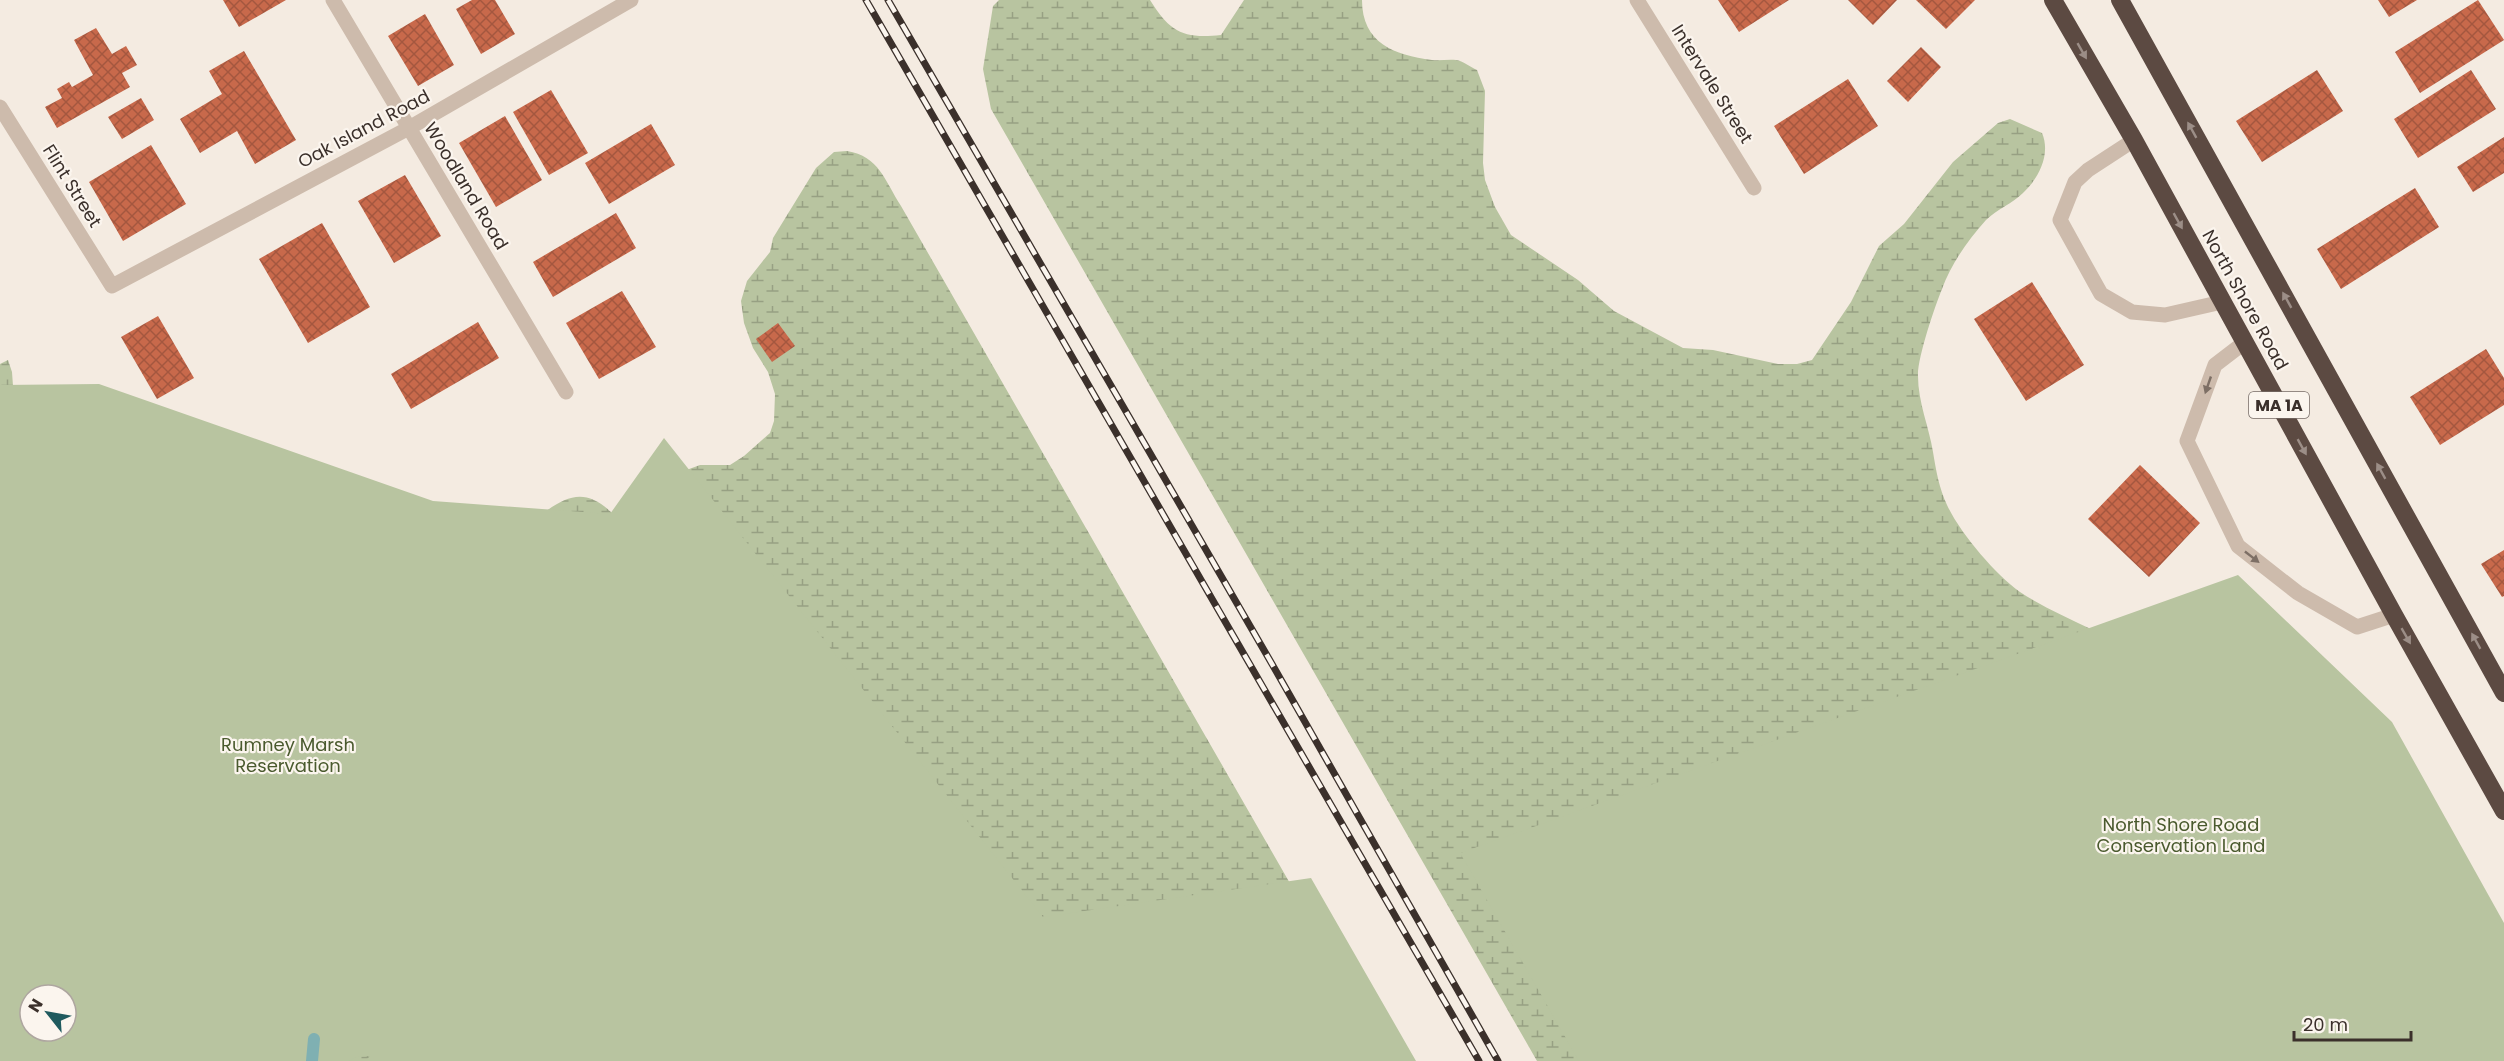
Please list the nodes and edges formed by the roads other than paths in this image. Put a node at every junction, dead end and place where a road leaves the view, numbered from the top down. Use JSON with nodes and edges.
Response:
{"nodes":[{"id":1,"x":333,"y":0,"type":"edge"},
{"id":2,"x":631,"y":0,"type":"edge"},
{"id":3,"x":1637,"y":0,"type":"edge"},
{"id":4,"x":2053,"y":0,"type":"edge"},
{"id":5,"x":2120,"y":0,"type":"edge"},
{"id":6,"x":0,"y":107,"type":"edge"},
{"id":7,"x":409,"y":128,"type":"junction"},
{"id":8,"x":2134,"y":140,"type":"junction"},
{"id":9,"x":1754,"y":188,"type":"dead end"},
{"id":10,"x":112,"y":286,"type":"joint"},
{"id":11,"x":2222,"y":302,"type":"junction"},
{"id":12,"x":2245,"y":342,"type":"junction"},
{"id":13,"x":566,"y":392,"type":"dead end"},
{"id":14,"x":2394,"y":615,"type":"junction"},
{"id":15,"x":2504,"y":693,"type":"edge"},
{"id":16,"x":2504,"y":811,"type":"edge"}],
"edges":[{"from":1,"to":7,"type":"street","name":"Woodland Road"},
{"from":2,"to":7,"type":"street","name":"Oak Island Road"},
{"from":3,"to":9,"type":"street","name":"Intervale Street"},
{"from":4,"to":8,"type":"highway","name":"North Shore Road","number":"MA 1A","one_way":true},
{"from":15,"to":5,"type":"highway","name":"North Shore Road","number":"MA 1A","one_way":true},
{"from":6,"to":10,"type":"street","name":"Flint Street"},
{"from":7,"to":10,"type":"street","name":"Oak Island Road"},
{"from":7,"to":13,"type":"street","name":"Woodland Road"},
{"from":8,"to":11,"type":"highway","name":"North Shore Road","number":"MA 1A","one_way":true},
{"from":8,"to":11,"type":"street"},
{"from":11,"to":12,"type":"highway","name":"North Shore Road","number":"MA 1A"},
{"from":12,"to":14,"type":"highway","name":"North Shore Road","number":"MA 1A","one_way":true},
{"from":12,"to":14,"type":"street","one_way":true},
{"from":14,"to":16,"type":"highway","name":"North Shore Road","number":"MA 1A","one_way":true}]}
